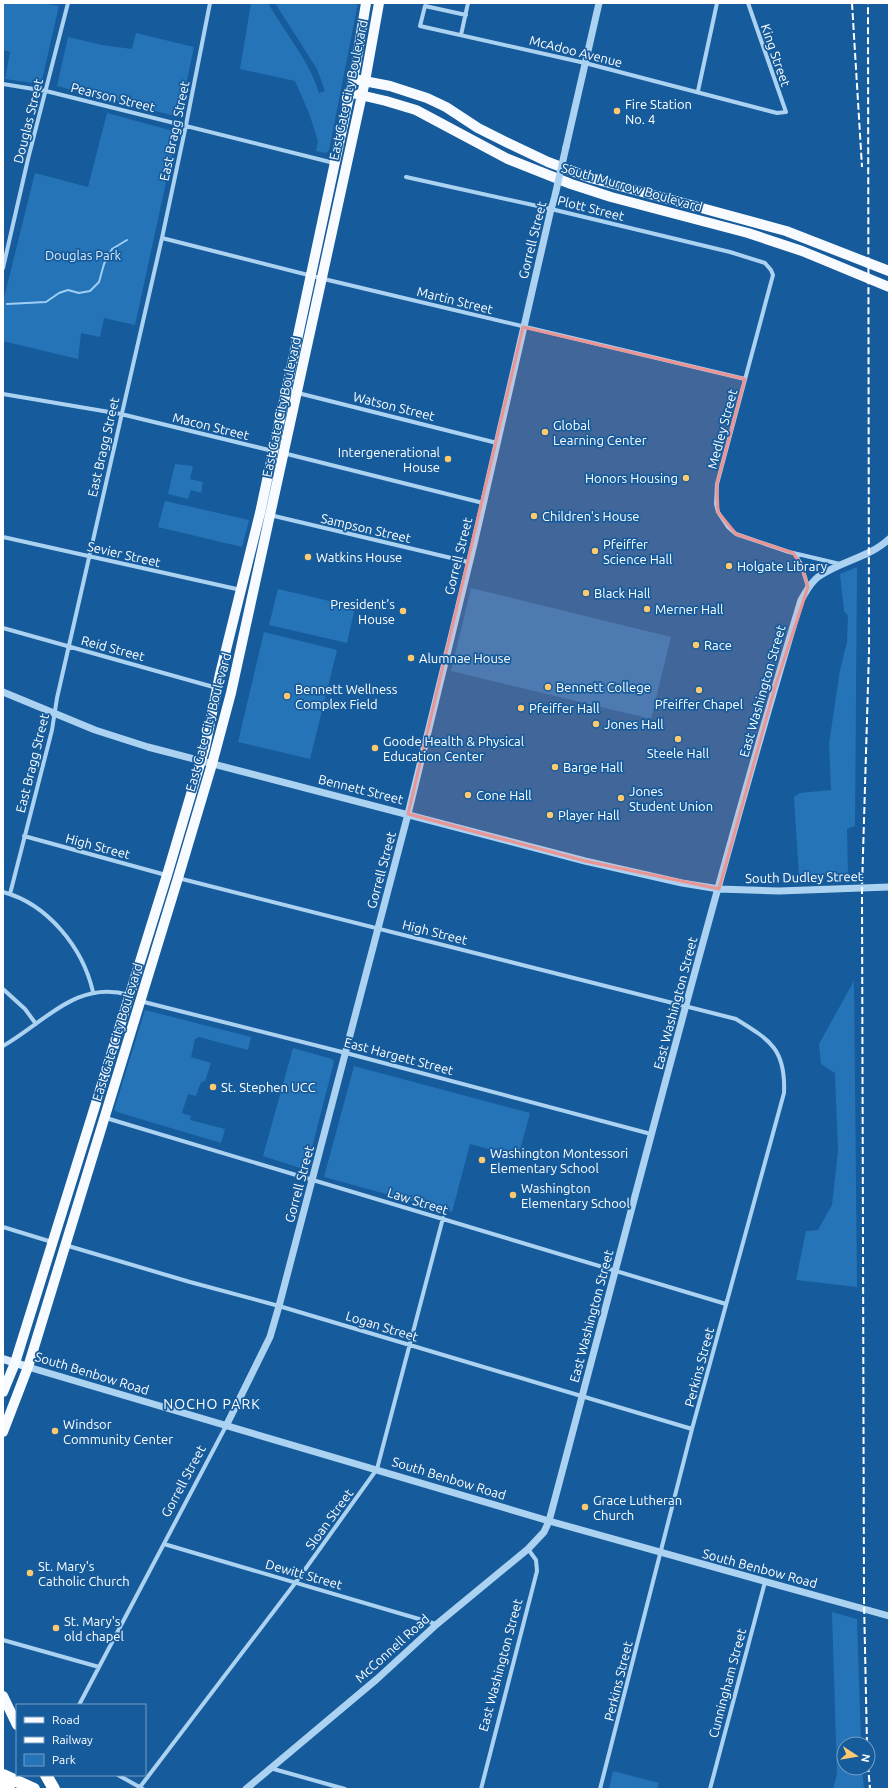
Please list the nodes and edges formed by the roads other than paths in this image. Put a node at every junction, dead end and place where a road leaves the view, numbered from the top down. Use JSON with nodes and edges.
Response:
{"nodes":[{"id":1,"x":68,"y":3,"type":"edge"},
{"id":2,"x":210,"y":3,"type":"edge"},
{"id":3,"x":366,"y":3,"type":"edge"},
{"id":4,"x":379,"y":3,"type":"edge"},
{"id":5,"x":468,"y":3,"type":"edge"},
{"id":6,"x":599,"y":3,"type":"edge"},
{"id":7,"x":718,"y":3,"type":"edge"},
{"id":8,"x":748,"y":3,"type":"edge"},
{"id":9,"x":466,"y":15,"type":"junction"},
{"id":10,"x":461,"y":35,"type":"junction"},
{"id":11,"x":585,"y":63,"type":"junction"},
{"id":12,"x":353,"y":79,"type":"junction"},
{"id":13,"x":365,"y":81,"type":"junction"},
{"id":14,"x":3,"y":84,"type":"edge"},
{"id":15,"x":46,"y":91,"type":"junction"},
{"id":16,"x":698,"y":91,"type":"junction"},
{"id":17,"x":350,"y":92,"type":"junction"},
{"id":18,"x":362,"y":95,"type":"junction"},
{"id":19,"x":786,"y":112,"type":"joint"},
{"id":20,"x":186,"y":125,"type":"junction"},
{"id":21,"x":335,"y":163,"type":"junction"},
{"id":22,"x":406,"y":178,"type":"dead end"},
{"id":23,"x":551,"y":209,"type":"junction"},
{"id":24,"x":162,"y":238,"type":"junction"},
{"id":25,"x":5,"y":250,"type":"edge"},
{"id":26,"x":769,"y":266,"type":"joint"},
{"id":27,"x":3,"y":268,"type":"edge"},
{"id":28,"x":889,"y":271,"type":"edge"},
{"id":29,"x":311,"y":276,"type":"junction"},
{"id":30,"x":322,"y":278,"type":"junction"},
{"id":31,"x":889,"y":287,"type":"edge"},
{"id":32,"x":523,"y":327,"type":"junction"},
{"id":33,"x":745,"y":379,"type":"junction"},
{"id":34,"x":286,"y":390,"type":"junction"},
{"id":35,"x":297,"y":392,"type":"junction"},
{"id":36,"x":3,"y":394,"type":"edge"},
{"id":37,"x":121,"y":414,"type":"junction"},
{"id":38,"x":497,"y":443,"type":"junction"},
{"id":39,"x":273,"y":451,"type":"junction"},
{"id":40,"x":284,"y":454,"type":"junction"},
{"id":41,"x":483,"y":503,"type":"junction"},
{"id":42,"x":260,"y":513,"type":"junction"},
{"id":43,"x":271,"y":515,"type":"junction"},
{"id":44,"x":3,"y":537,"type":"edge"},
{"id":45,"x":889,"y":538,"type":"edge"},
{"id":46,"x":794,"y":553,"type":"junction"},
{"id":47,"x":88,"y":557,"type":"junction"},
{"id":48,"x":468,"y":562,"type":"junction"},
{"id":49,"x":842,"y":565,"type":"junction"},
{"id":50,"x":808,"y":587,"type":"junction"},
{"id":51,"x":241,"y":590,"type":"junction"},
{"id":52,"x":3,"y":628,"type":"edge"},
{"id":53,"x":69,"y":647,"type":"junction"},
{"id":54,"x":217,"y":688,"type":"junction"},
{"id":55,"x":3,"y":692,"type":"edge"},
{"id":56,"x":54,"y":714,"type":"junction"},
{"id":57,"x":201,"y":760,"type":"junction"},
{"id":58,"x":212,"y":764,"type":"junction"},
{"id":59,"x":408,"y":814,"type":"junction"},
{"id":60,"x":24,"y":836,"type":"junction"},
{"id":61,"x":167,"y":875,"type":"junction"},
{"id":62,"x":178,"y":878,"type":"junction"},
{"id":63,"x":889,"y":887,"type":"edge"},
{"id":64,"x":718,"y":889,"type":"junction"},
{"id":65,"x":3,"y":892,"type":"edge"},
{"id":66,"x":10,"y":894,"type":"junction"},
{"id":67,"x":378,"y":928,"type":"junction"},
{"id":68,"x":3,"y":990,"type":"edge"},
{"id":69,"x":93,"y":992,"type":"junction"},
{"id":70,"x":129,"y":995,"type":"junction"},
{"id":71,"x":140,"y":1001,"type":"junction"},
{"id":72,"x":686,"y":1007,"type":"junction"},
{"id":73,"x":36,"y":1024,"type":"junction"},
{"id":74,"x":3,"y":1046,"type":"edge"},
{"id":75,"x":346,"y":1053,"type":"junction"},
{"id":76,"x":104,"y":1117,"type":"junction"},
{"id":77,"x":651,"y":1134,"type":"junction"},
{"id":78,"x":313,"y":1180,"type":"junction"},
{"id":79,"x":443,"y":1218,"type":"junction"},
{"id":80,"x":3,"y":1227,"type":"edge"},
{"id":81,"x":52,"y":1242,"type":"junction"},
{"id":82,"x":64,"y":1245,"type":"junction"},
{"id":83,"x":615,"y":1272,"type":"junction"},
{"id":84,"x":726,"y":1304,"type":"junction"},
{"id":85,"x":279,"y":1306,"type":"junction"},
{"id":86,"x":410,"y":1345,"type":"junction"},
{"id":87,"x":3,"y":1359,"type":"edge"},
{"id":88,"x":15,"y":1363,"type":"junction"},
{"id":89,"x":28,"y":1367,"type":"junction"},
{"id":90,"x":3,"y":1392,"type":"edge"},
{"id":91,"x":583,"y":1396,"type":"junction"},
{"id":92,"x":226,"y":1426,"type":"junction"},
{"id":93,"x":692,"y":1429,"type":"junction"},
{"id":94,"x":3,"y":1432,"type":"edge"},
{"id":95,"x":377,"y":1469,"type":"junction"},
{"id":96,"x":549,"y":1521,"type":"junction"},
{"id":97,"x":164,"y":1544,"type":"junction"},
{"id":98,"x":528,"y":1549,"type":"junction"},
{"id":99,"x":660,"y":1553,"type":"junction"},
{"id":100,"x":296,"y":1582,"type":"junction"},
{"id":101,"x":765,"y":1582,"type":"junction"},
{"id":102,"x":889,"y":1616,"type":"edge"},
{"id":103,"x":437,"y":1624,"type":"junction"},
{"id":104,"x":3,"y":1640,"type":"edge"},
{"id":105,"x":99,"y":1667,"type":"junction"},
{"id":106,"x":3,"y":1696,"type":"edge"},
{"id":107,"x":80,"y":1704,"type":"edge"},
{"id":108,"x":16,"y":1722,"type":"edge"},
{"id":109,"x":270,"y":1768,"type":"junction"},
{"id":110,"x":28,"y":1776,"type":"edge"},
{"id":111,"x":47,"y":1776,"type":"edge"},
{"id":112,"x":120,"y":1776,"type":"edge"},
{"id":113,"x":9,"y":1781,"type":"edge"},
{"id":114,"x":3,"y":1786,"type":"edge"},
{"id":115,"x":142,"y":1788,"type":"edge"},
{"id":116,"x":34,"y":1789,"type":"edge"},
{"id":117,"x":54,"y":1789,"type":"edge"},
{"id":118,"x":246,"y":1789,"type":"edge"},
{"id":119,"x":345,"y":1789,"type":"edge"},
{"id":120,"x":481,"y":1789,"type":"edge"},
{"id":121,"x":600,"y":1789,"type":"edge"},
{"id":122,"x":710,"y":1789,"type":"edge"}],
"edges":[{"from":1,"to":15,"type":"street","name":"Douglas Street"},
{"from":2,"to":20,"type":"street","name":"East Bragg Street"},
{"from":3,"to":12,"type":"main road","name":"East Gate City Boulevard"},
{"from":4,"to":13,"type":"main road","name":"East Gate City Boulevard"},
{"from":5,"to":9,"type":"street"},
{"from":6,"to":11,"type":"street","name":"Gorrell Street"},
{"from":7,"to":16,"type":"street"},
{"from":8,"to":19,"type":"street","name":"King Street"},
{"from":9,"to":10,"type":"street"},
{"from":9,"to":10,"type":"street","name":"McAdoo Avenue"},
{"from":10,"to":11,"type":"street","name":"McAdoo Avenue"},
{"from":11,"to":16,"type":"street","name":"McAdoo Avenue"},
{"from":11,"to":23,"type":"street","name":"Gorrell Street","bridge":true},
{"from":12,"to":13,"type":"main road","name":"South Murrow Boulevard"},
{"from":12,"to":17,"type":"main road","name":"East Gate City Boulevard"},
{"from":13,"to":18,"type":"main road","name":"East Gate City Boulevard"},
{"from":13,"to":28,"type":"main road","name":"South Murrow Boulevard"},
{"from":14,"to":15,"type":"street","name":"Pearson Street"},
{"from":15,"to":20,"type":"street","name":"Pearson Street"},
{"from":15,"to":25,"type":"street","name":"Douglas Street"},
{"from":16,"to":19,"type":"street","name":"McAdoo Avenue"},
{"from":17,"to":18,"type":"main road","name":"South Murrow Boulevard"},
{"from":17,"to":21,"type":"main road","name":"East Gate City Boulevard"},
{"from":18,"to":30,"type":"main road","name":"East Gate City Boulevard"},
{"from":18,"to":31,"type":"main road","name":"South Murrow Boulevard"},
{"from":20,"to":21,"type":"street","name":"Pearson Street"},
{"from":20,"to":24,"type":"street","name":"East Bragg Street"},
{"from":21,"to":29,"type":"main road","name":"East Gate City Boulevard"},
{"from":22,"to":23,"type":"street","name":"Plott Street"},
{"from":23,"to":26,"type":"street","name":"Plott Street"},
{"from":23,"to":32,"type":"street","name":"Gorrell Street"},
{"from":24,"to":29,"type":"street","name":"Martin Street"},
{"from":24,"to":37,"type":"street","name":"East Bragg Street"},
{"from":25,"to":27,"type":"street","name":"Douglas Street"},
{"from":26,"to":33,"type":"street","name":"Medley Street"},
{"from":29,"to":30,"type":"street","name":"Martin Street"},
{"from":29,"to":34,"type":"main road","name":"East Gate City Boulevard"},
{"from":30,"to":32,"type":"street","name":"Martin Street"},
{"from":30,"to":35,"type":"main road","name":"East Gate City Boulevard"},
{"from":32,"to":33,"type":"street","name":"Martin Street"},
{"from":32,"to":38,"type":"street","name":"Gorrell Street"},
{"from":33,"to":46,"type":"street","name":"Medley Street"},
{"from":34,"to":35,"type":"street","name":"Watson Street"},
{"from":34,"to":39,"type":"main road","name":"East Gate City Boulevard"},
{"from":35,"to":38,"type":"street","name":"Watson Street"},
{"from":35,"to":40,"type":"main road","name":"East Gate City Boulevard"},
{"from":36,"to":37,"type":"street","name":"Macon Street"},
{"from":37,"to":39,"type":"street","name":"Macon Street"},
{"from":37,"to":47,"type":"street","name":"East Bragg Street"},
{"from":38,"to":41,"type":"street","name":"Gorrell Street"},
{"from":39,"to":40,"type":"street","name":"Macon Street"},
{"from":39,"to":42,"type":"main road","name":"East Gate City Boulevard"},
{"from":40,"to":41,"type":"street","name":"Macon Street"},
{"from":40,"to":43,"type":"main road","name":"East Gate City Boulevard"},
{"from":41,"to":48,"type":"street","name":"Gorrell Street"},
{"from":42,"to":43,"type":"street","name":"Sampson Street"},
{"from":42,"to":51,"type":"main road","name":"East Gate City Boulevard"},
{"from":43,"to":48,"type":"street","name":"Sampson Street"},
{"from":43,"to":58,"type":"main road","name":"East Gate City Boulevard"},
{"from":44,"to":47,"type":"street","name":"Sevier Street"},
{"from":45,"to":49,"type":"street","name":"East Washington Street"},
{"from":46,"to":49,"type":"street","name":"Medley Street"},
{"from":46,"to":50,"type":"street"},
{"from":47,"to":51,"type":"street","name":"Sevier Street"},
{"from":47,"to":53,"type":"street","name":"East Bragg Street"},
{"from":48,"to":59,"type":"street","name":"Gorrell Street"},
{"from":49,"to":50,"type":"street","name":"East Washington Street"},
{"from":50,"to":64,"type":"street","name":"East Washington Street"},
{"from":51,"to":54,"type":"main road","name":"East Gate City Boulevard"},
{"from":52,"to":53,"type":"street","name":"Reid Street"},
{"from":53,"to":54,"type":"street","name":"Reid Street"},
{"from":53,"to":56,"type":"street","name":"East Bragg Street"},
{"from":54,"to":57,"type":"main road","name":"East Gate City Boulevard"},
{"from":55,"to":56,"type":"street","name":"Bennett Street"},
{"from":56,"to":57,"type":"street","name":"Bennett Street"},
{"from":56,"to":60,"type":"street","name":"East Bragg Street"},
{"from":57,"to":58,"type":"street","name":"Bennett Street"},
{"from":57,"to":61,"type":"main road","name":"East Gate City Boulevard"},
{"from":58,"to":59,"type":"street","name":"Bennett Street"},
{"from":58,"to":62,"type":"main road","name":"East Gate City Boulevard"},
{"from":59,"to":64,"type":"street","name":"Bennett Street"},
{"from":59,"to":67,"type":"street","name":"Gorrell Street"},
{"from":60,"to":61,"type":"street","name":"High Street"},
{"from":60,"to":66,"type":"street","name":"East Bragg Street"},
{"from":61,"to":70,"type":"main road","name":"East Gate City Boulevard"},
{"from":62,"to":67,"type":"street","name":"High Street"},
{"from":62,"to":71,"type":"main road","name":"East Gate City Boulevard"},
{"from":63,"to":64,"type":"street","name":"South Dudley Street"},
{"from":64,"to":72,"type":"street","name":"East Washington Street"},
{"from":65,"to":66,"type":"street"},
{"from":66,"to":69,"type":"street"},
{"from":67,"to":72,"type":"street","name":"High Street"},
{"from":67,"to":75,"type":"street","name":"Gorrell Street"},
{"from":68,"to":73,"type":"street"},
{"from":69,"to":70,"type":"street"},
{"from":69,"to":73,"type":"street"},
{"from":70,"to":81,"type":"main road","name":"East Gate City Boulevard"},
{"from":71,"to":75,"type":"street","name":"East Hargett Street"},
{"from":71,"to":76,"type":"main road","name":"East Gate City Boulevard"},
{"from":72,"to":77,"type":"street","name":"East Washington Street"},
{"from":72,"to":84,"type":"street","name":"Perkins Street"},
{"from":73,"to":74,"type":"street"},
{"from":75,"to":77,"type":"street","name":"East Hargett Street"},
{"from":75,"to":78,"type":"street","name":"Gorrell Street"},
{"from":76,"to":78,"type":"street","name":"Law Street"},
{"from":76,"to":82,"type":"main road","name":"East Gate City Boulevard"},
{"from":77,"to":83,"type":"street","name":"East Washington Street"},
{"from":78,"to":79,"type":"street","name":"Law Street"},
{"from":78,"to":85,"type":"street","name":"Gorrell Street"},
{"from":79,"to":83,"type":"street","name":"Law Street"},
{"from":79,"to":86,"type":"street","name":"Sloan Street"},
{"from":80,"to":81,"type":"street"},
{"from":81,"to":88,"type":"main road","name":"East Gate City Boulevard"},
{"from":82,"to":85,"type":"street","name":"Logan Street"},
{"from":82,"to":89,"type":"main road","name":"East Gate City Boulevard"},
{"from":83,"to":84,"type":"street","name":"Law Street"},
{"from":83,"to":91,"type":"street","name":"East Washington Street"},
{"from":84,"to":93,"type":"street","name":"Perkins Street"},
{"from":85,"to":86,"type":"street","name":"Logan Street"},
{"from":85,"to":92,"type":"street","name":"Gorrell Street"},
{"from":86,"to":91,"type":"street","name":"Logan Street"},
{"from":86,"to":95,"type":"street","name":"Sloan Street"},
{"from":87,"to":88,"type":"main road","name":"South Benbow Road"},
{"from":88,"to":89,"type":"main road","name":"South Benbow Road"},
{"from":88,"to":90,"type":"main road","name":"East Gate City Boulevard"},
{"from":89,"to":92,"type":"street","name":"South Benbow Road"},
{"from":89,"to":94,"type":"main road","name":"East Gate City Boulevard"},
{"from":91,"to":93,"type":"street","name":"Logan Street"},
{"from":91,"to":96,"type":"street","name":"East Washington Street"},
{"from":92,"to":95,"type":"street","name":"South Benbow Road"},
{"from":92,"to":97,"type":"street","name":"Gorrell Street"},
{"from":93,"to":99,"type":"street","name":"Perkins Street"},
{"from":95,"to":96,"type":"street","name":"South Benbow Road"},
{"from":95,"to":100,"type":"street","name":"Sloan Street"},
{"from":96,"to":98,"type":"street","name":"McConnell Road"},
{"from":96,"to":99,"type":"street","name":"South Benbow Road"},
{"from":97,"to":100,"type":"street","name":"Dewitt Street"},
{"from":97,"to":105,"type":"street","name":"Gorrell Street"},
{"from":98,"to":103,"type":"street","name":"McConnell Road"},
{"from":98,"to":120,"type":"street","name":"East Washington Street"},
{"from":99,"to":101,"type":"street","name":"South Benbow Road"},
{"from":99,"to":121,"type":"street","name":"Perkins Street"},
{"from":100,"to":103,"type":"street","name":"Dewitt Street"},
{"from":100,"to":115,"type":"street","name":"Sloan Street"},
{"from":101,"to":102,"type":"street","name":"South Benbow Road"},
{"from":101,"to":122,"type":"street","name":"Cunningham Street"},
{"from":103,"to":109,"type":"street","name":"McConnell Road"},
{"from":104,"to":105,"type":"street"},
{"from":105,"to":107,"type":"street","name":"Gorrell Street"},
{"from":106,"to":108,"type":"main road"},
{"from":109,"to":118,"type":"street","name":"McConnell Road"},
{"from":109,"to":119,"type":"street"},
{"from":110,"to":113,"type":"highway"},
{"from":111,"to":117,"type":"highway"},
{"from":112,"to":115,"type":"street"},
{"from":113,"to":114,"type":"highway"},
{"from":113,"to":116,"type":"highway"}]}
